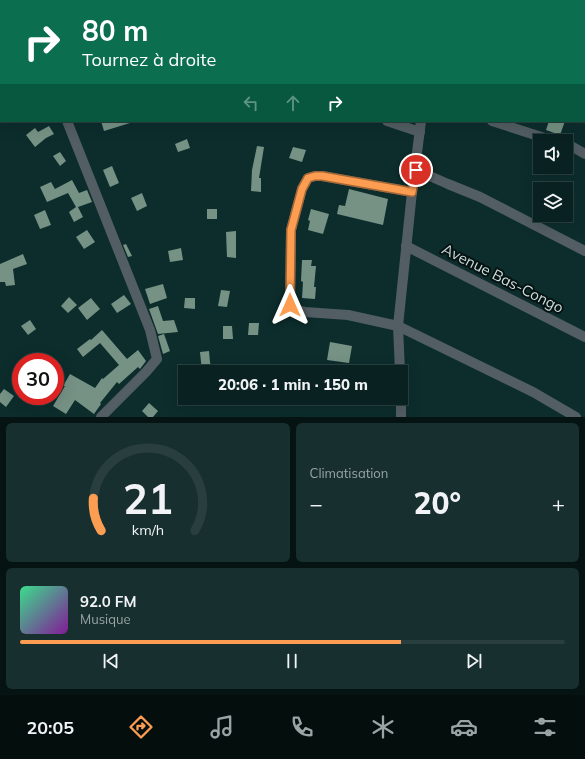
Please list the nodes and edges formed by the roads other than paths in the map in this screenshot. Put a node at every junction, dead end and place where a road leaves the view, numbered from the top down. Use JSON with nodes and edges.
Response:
{"nodes":[{"id":1,"x":68,"y":122,"type":"edge"},
{"id":2,"x":390,"y":122,"type":"edge"},
{"id":3,"x":422,"y":122,"type":"edge"},
{"id":4,"x":495,"y":122,"type":"edge"},
{"id":5,"x":420,"y":132,"type":"junction"},
{"id":6,"x":533,"y":134,"type":"edge"},
{"id":7,"x":573,"y":148,"type":"edge"},
{"id":8,"x":585,"y":154,"type":"edge"},
{"id":9,"x":416,"y":170,"type":"junction"},
{"id":10,"x":412,"y":192,"type":"junction"},
{"id":11,"x":406,"y":246,"type":"junction"},
{"id":12,"x":585,"y":251,"type":"edge"},
{"id":13,"x":398,"y":326,"type":"junction"},
{"id":14,"x":585,"y":338,"type":"edge"},
{"id":15,"x":400,"y":365,"type":"edge"},
{"id":16,"x":401,"y":405,"type":"edge"},
{"id":17,"x":101,"y":417,"type":"edge"},
{"id":18,"x":401,"y":417,"type":"edge"},
{"id":19,"x":576,"y":417,"type":"edge"}],
"edges":[{"from":1,"to":17,"type":"street"},
{"from":2,"to":5,"type":"street"},
{"from":3,"to":5,"type":"street"},
{"from":4,"to":6,"type":"street"},
{"from":5,"to":9,"type":"street"},
{"from":7,"to":8,"type":"street"},
{"from":9,"to":10,"type":"street"},
{"from":9,"to":12,"type":"street"},
{"from":10,"to":11,"type":"street"},
{"from":10,"to":13,"type":"street"},
{"from":11,"to":13,"type":"street"},
{"from":11,"to":14,"type":"street","name":"Avenue Bas-Congo"},
{"from":13,"to":15,"type":"street"},
{"from":13,"to":19,"type":"street"},
{"from":16,"to":18,"type":"street"}]}
